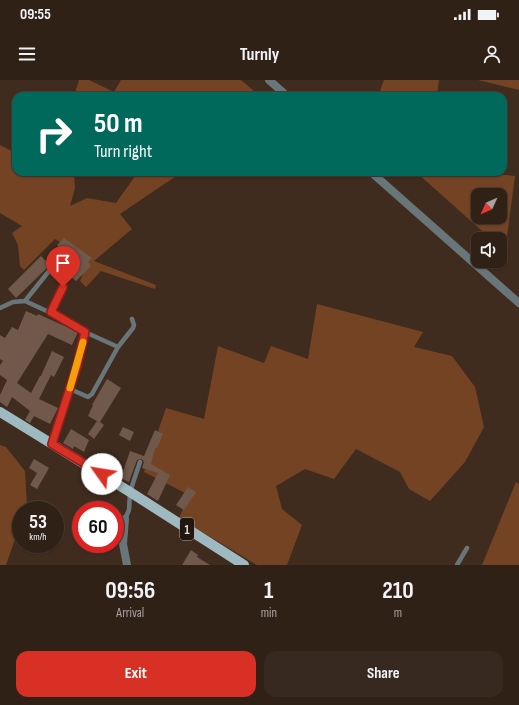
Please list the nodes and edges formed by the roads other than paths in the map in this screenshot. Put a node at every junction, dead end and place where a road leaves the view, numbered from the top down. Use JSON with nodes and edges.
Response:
{"nodes":[{"id":1,"x":269,"y":80,"type":"edge"},
{"id":2,"x":282,"y":92,"type":"edge"},
{"id":3,"x":376,"y":176,"type":"edge"},
{"id":4,"x":49,"y":271,"type":"dead end"},
{"id":5,"x":63,"y":287,"type":"dead end"},
{"id":6,"x":25,"y":301,"type":"junction"},
{"id":7,"x":519,"y":303,"type":"edge"},
{"id":8,"x":0,"y":308,"type":"edge"},
{"id":9,"x":51,"y":312,"type":"junction"},
{"id":10,"x":132,"y":319,"type":"dead end"},
{"id":11,"x":85,"y":332,"type":"junction"},
{"id":12,"x":118,"y":347,"type":"junction"},
{"id":13,"x":70,"y":389,"type":"junction"},
{"id":14,"x":0,"y":412,"type":"edge"},
{"id":15,"x":52,"y":444,"type":"junction"},
{"id":16,"x":140,"y":462,"type":"dead end"},
{"id":17,"x":130,"y":492,"type":"junction"},
{"id":18,"x":125,"y":519,"type":"joint"},
{"id":19,"x":467,"y":548,"type":"dead end"},
{"id":20,"x":127,"y":565,"type":"edge"},
{"id":21,"x":244,"y":565,"type":"edge"},
{"id":22,"x":456,"y":565,"type":"edge"}],
"edges":[{"from":1,"to":2,"type":"street"},
{"from":3,"to":7,"type":"street"},
{"from":4,"to":6,"type":"lane"},
{"from":5,"to":9,"type":"lane"},
{"from":6,"to":8,"type":"lane"},
{"from":6,"to":9,"type":"lane"},
{"from":9,"to":11,"type":"lane"},
{"from":10,"to":12,"type":"lane"},
{"from":11,"to":12,"type":"lane"},
{"from":11,"to":13,"type":"lane"},
{"from":12,"to":13,"type":"lane"},
{"from":13,"to":15,"type":"lane"},
{"from":14,"to":15,"type":"main road","number":"1"},
{"from":15,"to":17,"type":"main road","number":"1"},
{"from":16,"to":17,"type":"lane"},
{"from":17,"to":18,"type":"lane"},
{"from":17,"to":21,"type":"main road","number":"1"},
{"from":18,"to":20,"type":"street"},
{"from":19,"to":22,"type":"lane"}]}
